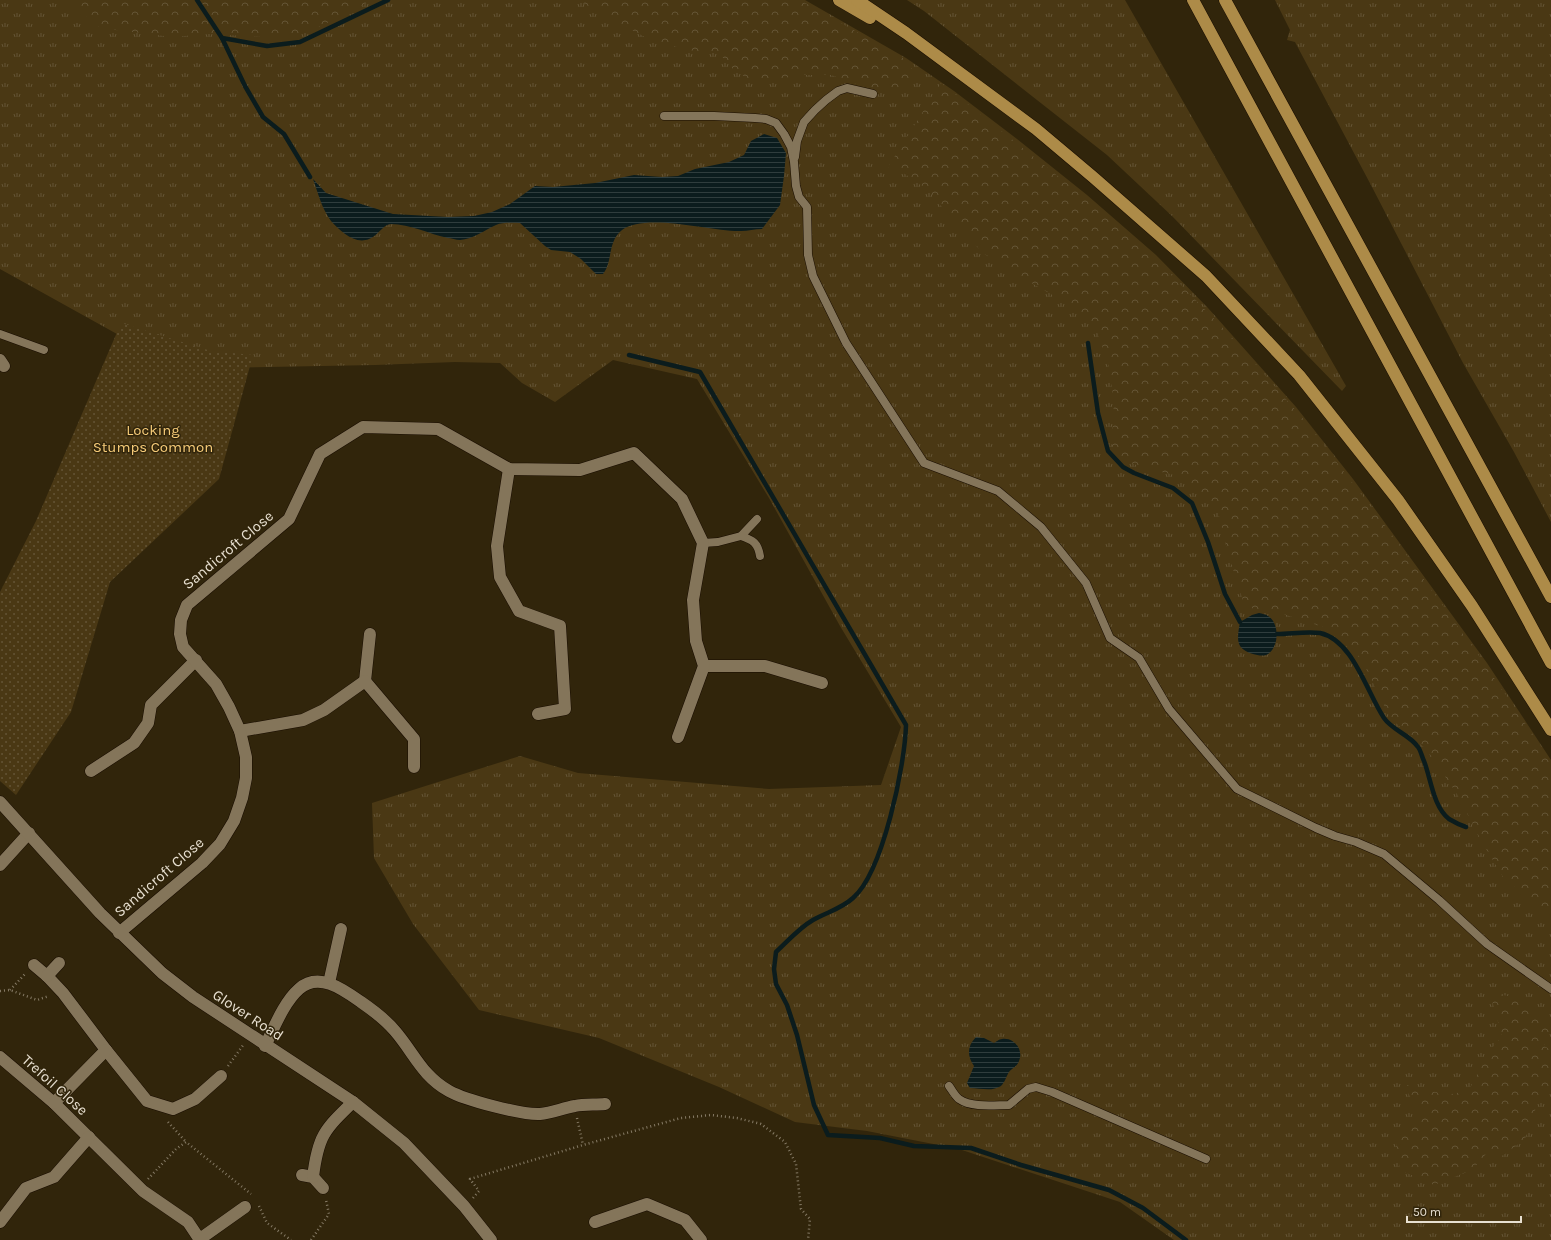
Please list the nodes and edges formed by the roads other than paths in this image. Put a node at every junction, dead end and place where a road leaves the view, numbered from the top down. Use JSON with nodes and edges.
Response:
{"nodes":[{"id":1,"x":839,"y":0,"type":"edge"},
{"id":2,"x":857,"y":0,"type":"edge"},
{"id":3,"x":1193,"y":0,"type":"edge"},
{"id":4,"x":1226,"y":0,"type":"edge"},
{"id":5,"x":943,"y":61,"type":"junction"},
{"id":6,"x":873,"y":94,"type":"dead end"},
{"id":7,"x":664,"y":116,"type":"dead end"},
{"id":8,"x":794,"y":162,"type":"junction"},
{"id":9,"x":0,"y":334,"type":"edge"},
{"id":10,"x":44,"y":350,"type":"dead end"},
{"id":11,"x":509,"y":469,"type":"junction"},
{"id":12,"x":757,"y":519,"type":"dead end"},
{"id":13,"x":741,"y":536,"type":"junction"},
{"id":14,"x":703,"y":543,"type":"junction"},
{"id":15,"x":760,"y":556,"type":"dead end"},
{"id":16,"x":1551,"y":597,"type":"edge"},
{"id":17,"x":370,"y":634,"type":"dead end"},
{"id":18,"x":196,"y":660,"type":"junction"},
{"id":19,"x":1551,"y":663,"type":"edge"},
{"id":20,"x":704,"y":666,"type":"junction"},
{"id":21,"x":365,"y":681,"type":"junction"},
{"id":22,"x":822,"y":684,"type":"dead end"},
{"id":23,"x":538,"y":714,"type":"dead end"},
{"id":24,"x":1551,"y":730,"type":"edge"},
{"id":25,"x":240,"y":731,"type":"junction"},
{"id":26,"x":678,"y":737,"type":"dead end"},
{"id":27,"x":414,"y":767,"type":"dead end"},
{"id":28,"x":91,"y":771,"type":"dead end"},
{"id":29,"x":0,"y":802,"type":"edge"},
{"id":30,"x":29,"y":833,"type":"junction"},
{"id":31,"x":0,"y":865,"type":"edge"},
{"id":32,"x":341,"y":929,"type":"dead end"},
{"id":33,"x":120,"y":933,"type":"junction"},
{"id":34,"x":59,"y":963,"type":"dead end"},
{"id":35,"x":34,"y":965,"type":"road end"},
{"id":36,"x":47,"y":976,"type":"junction"},
{"id":37,"x":329,"y":983,"type":"junction"},
{"id":38,"x":1551,"y":989,"type":"edge"},
{"id":39,"x":265,"y":1046,"type":"junction"},
{"id":40,"x":106,"y":1050,"type":"junction"},
{"id":41,"x":0,"y":1057,"type":"edge"},
{"id":42,"x":221,"y":1076,"type":"road end"},
{"id":43,"x":949,"y":1086,"type":"dead end"},
{"id":44,"x":352,"y":1102,"type":"junction"},
{"id":45,"x":54,"y":1103,"type":"junction"},
{"id":46,"x":605,"y":1104,"type":"dead end"},
{"id":47,"x":89,"y":1137,"type":"junction"},
{"id":48,"x":1206,"y":1159,"type":"dead end"},
{"id":49,"x":323,"y":1188,"type":"road end"},
{"id":50,"x":245,"y":1207,"type":"dead end"},
{"id":51,"x":0,"y":1222,"type":"edge"},
{"id":52,"x":595,"y":1222,"type":"dead end"},
{"id":53,"x":487,"y":1239,"type":"edge"},
{"id":54,"x":200,"y":1240,"type":"edge"},
{"id":55,"x":701,"y":1240,"type":"edge"}],
"edges":[{"from":1,"to":5,"type":"highway"},
{"from":2,"to":5,"type":"highway"},
{"from":3,"to":19,"type":"highway"},
{"from":4,"to":16,"type":"highway"},
{"from":5,"to":24,"type":"highway"},
{"from":6,"to":8,"type":"lane"},
{"from":7,"to":8,"type":"lane"},
{"from":8,"to":38,"type":"lane"},
{"from":9,"to":10,"type":"lane"},
{"from":11,"to":14,"type":"street","name":"Sandicroft Close"},
{"from":11,"to":18,"type":"street","name":"Sandicroft Close"},
{"from":11,"to":23,"type":"street"},
{"from":12,"to":13,"type":"lane"},
{"from":13,"to":14,"type":"lane"},
{"from":13,"to":15,"type":"lane"},
{"from":14,"to":20,"type":"street"},
{"from":17,"to":21,"type":"street"},
{"from":18,"to":25,"type":"street","name":"Sandicroft Close"},
{"from":18,"to":28,"type":"street"},
{"from":20,"to":22,"type":"street"},
{"from":20,"to":26,"type":"street"},
{"from":21,"to":25,"type":"street"},
{"from":21,"to":27,"type":"street"},
{"from":25,"to":33,"type":"street","name":"Sandicroft Close"},
{"from":29,"to":30,"type":"street","name":"Glover Road"},
{"from":30,"to":31,"type":"street"},
{"from":30,"to":33,"type":"street","name":"Glover Road"},
{"from":32,"to":37,"type":"street"},
{"from":33,"to":39,"type":"street","name":"Glover Road"},
{"from":34,"to":36,"type":"street"},
{"from":35,"to":36,"type":"street"},
{"from":36,"to":40,"type":"street"},
{"from":37,"to":39,"type":"street"},
{"from":37,"to":46,"type":"street"},
{"from":39,"to":44,"type":"street","name":"Glover Road"},
{"from":40,"to":42,"type":"street"},
{"from":40,"to":45,"type":"street"},
{"from":41,"to":45,"type":"street","name":"Trefoil Close"},
{"from":43,"to":48,"type":"lane"},
{"from":44,"to":49,"type":"street"},
{"from":44,"to":53,"type":"street","name":"Glover Road"},
{"from":45,"to":47,"type":"street","name":"Trefoil Close"},
{"from":47,"to":51,"type":"street","name":"Trefoil Close"},
{"from":47,"to":54,"type":"street","name":"Trefoil Close"},
{"from":50,"to":54,"type":"street","name":"Trefoil Close"},
{"from":52,"to":55,"type":"street"}]}
